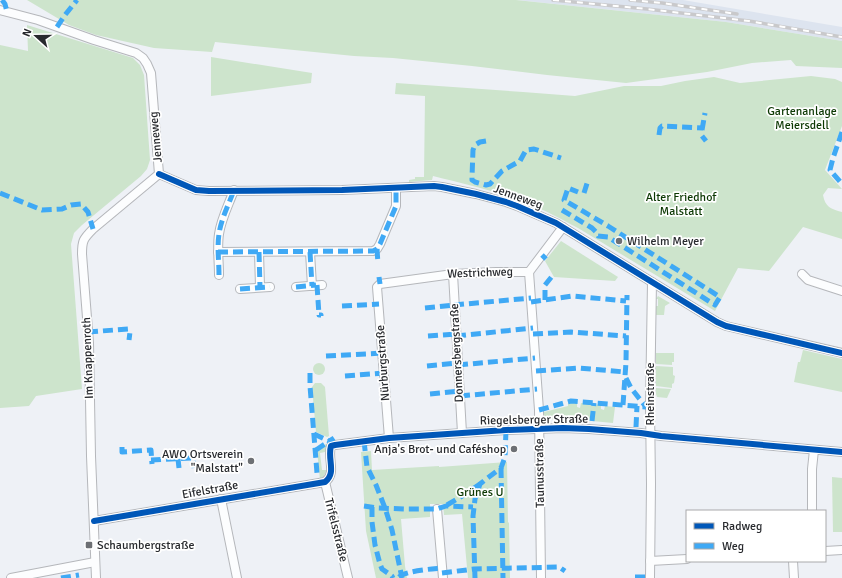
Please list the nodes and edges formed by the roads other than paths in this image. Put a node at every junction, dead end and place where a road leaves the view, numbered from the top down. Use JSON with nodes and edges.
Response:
{"nodes":[{"id":1,"x":0,"y":10,"type":"edge"},
{"id":2,"x":159,"y":174,"type":"junction"},
{"id":3,"x":396,"y":188,"type":"junction"},
{"id":4,"x":234,"y":190,"type":"junction"},
{"id":5,"x":563,"y":227,"type":"junction"},
{"id":6,"x":218,"y":252,"type":"junction"},
{"id":7,"x":259,"y":252,"type":"junction"},
{"id":8,"x":310,"y":252,"type":"junction"},
{"id":9,"x":529,"y":272,"type":"junction"},
{"id":10,"x":219,"y":274,"type":"dead end"},
{"id":11,"x":452,"y":274,"type":"junction"},
{"id":12,"x":802,"y":274,"type":"dead end"},
{"id":13,"x":652,"y":282,"type":"junction"},
{"id":14,"x":322,"y":285,"type":"dead end"},
{"id":15,"x":270,"y":286,"type":"dead end"},
{"id":16,"x":312,"y":286,"type":"junction"},
{"id":17,"x":260,"y":287,"type":"junction"},
{"id":18,"x":296,"y":287,"type":"dead end"},
{"id":19,"x":378,"y":287,"type":"joint"},
{"id":20,"x":240,"y":289,"type":"dead end"},
{"id":21,"x":842,"y":291,"type":"edge"},
{"id":22,"x":842,"y":353,"type":"edge"},
{"id":23,"x":539,"y":429,"type":"junction"},
{"id":24,"x":462,"y":433,"type":"junction"},
{"id":25,"x":650,"y":435,"type":"junction"},
{"id":26,"x":389,"y":438,"type":"junction"},
{"id":27,"x":814,"y":450,"type":"junction"},
{"id":28,"x":842,"y":452,"type":"edge"},
{"id":29,"x":327,"y":480,"type":"junction"},
{"id":30,"x":221,"y":499,"type":"junction"},
{"id":31,"x":437,"y":509,"type":"dead end"},
{"id":32,"x":812,"y":510,"type":"edge"},
{"id":33,"x":94,"y":521,"type":"junction"},
{"id":34,"x":842,"y":550,"type":"edge"},
{"id":35,"x":826,"y":551,"type":"edge"},
{"id":36,"x":686,"y":559,"type":"edge"},
{"id":37,"x":650,"y":561,"type":"junction"},
{"id":38,"x":96,"y":562,"type":"junction"},
{"id":39,"x":793,"y":562,"type":"edge"},
{"id":40,"x":11,"y":578,"type":"edge"},
{"id":41,"x":96,"y":578,"type":"edge"},
{"id":42,"x":237,"y":578,"type":"edge"},
{"id":43,"x":348,"y":578,"type":"edge"},
{"id":44,"x":443,"y":578,"type":"edge"},
{"id":45,"x":541,"y":578,"type":"edge"},
{"id":46,"x":650,"y":578,"type":"edge"},
{"id":47,"x":794,"y":578,"type":"edge"}],
"edges":[{"from":1,"to":2,"type":"street","name":"Jenneweg"},
{"from":2,"to":4,"type":"street","name":"Jenneweg"},
{"from":2,"to":33,"type":"street","name":"Im Knappenroth"},
{"from":3,"to":4,"type":"street","name":"Jenneweg"},
{"from":3,"to":5,"type":"street","name":"Jenneweg"},
{"from":3,"to":8,"type":"street"},
{"from":4,"to":6,"type":"street"},
{"from":5,"to":9,"type":"street","name":"Westrichweg"},
{"from":5,"to":13,"type":"street","name":"Jenneweg"},
{"from":6,"to":7,"type":"street"},
{"from":6,"to":10,"type":"street"},
{"from":7,"to":8,"type":"street"},
{"from":7,"to":17,"type":"street"},
{"from":8,"to":16,"type":"street"},
{"from":9,"to":11,"type":"street","name":"Westrichweg"},
{"from":9,"to":23,"type":"street","name":"Taunusstraße"},
{"from":11,"to":19,"type":"street","name":"Westrichweg"},
{"from":11,"to":24,"type":"street","name":"Donnersbergstraße"},
{"from":12,"to":21,"type":"street"},
{"from":13,"to":22,"type":"street","name":"Jenneweg"},
{"from":13,"to":25,"type":"street","name":"Rheinstraße"},
{"from":14,"to":16,"type":"street"},
{"from":15,"to":17,"type":"street"},
{"from":16,"to":18,"type":"street"},
{"from":17,"to":20,"type":"street"},
{"from":19,"to":26,"type":"street","name":"Nürburgstraße"},
{"from":23,"to":24,"type":"street","name":"Riegelsberger Straße"},
{"from":23,"to":25,"type":"street","name":"Riegelsberger Straße"},
{"from":23,"to":45,"type":"street","name":"Taunusstraße"},
{"from":24,"to":26,"type":"street","name":"Riegelsberger Straße"},
{"from":25,"to":27,"type":"street","name":"Riegelsberger Straße"},
{"from":25,"to":37,"type":"street","name":"Rheinstraße"},
{"from":26,"to":29,"type":"street","name":"Riegelsberger Straße"},
{"from":27,"to":28,"type":"street","name":"Riegelsberger Straße"},
{"from":27,"to":32,"type":"street"},
{"from":29,"to":30,"type":"street","name":"Eifelstraße"},
{"from":29,"to":43,"type":"street","name":"Trifelsstraße"},
{"from":30,"to":33,"type":"street","name":"Eifelstraße"},
{"from":30,"to":42,"type":"street"},
{"from":31,"to":44,"type":"street"},
{"from":33,"to":38,"type":"street","name":"Im Knappenroth"},
{"from":34,"to":35,"type":"street"},
{"from":36,"to":37,"type":"street"},
{"from":37,"to":46,"type":"street","name":"Rheinstraße"},
{"from":38,"to":40,"type":"street"},
{"from":38,"to":41,"type":"street","name":"Im Knappenroth"},
{"from":39,"to":47,"type":"street"}]}
